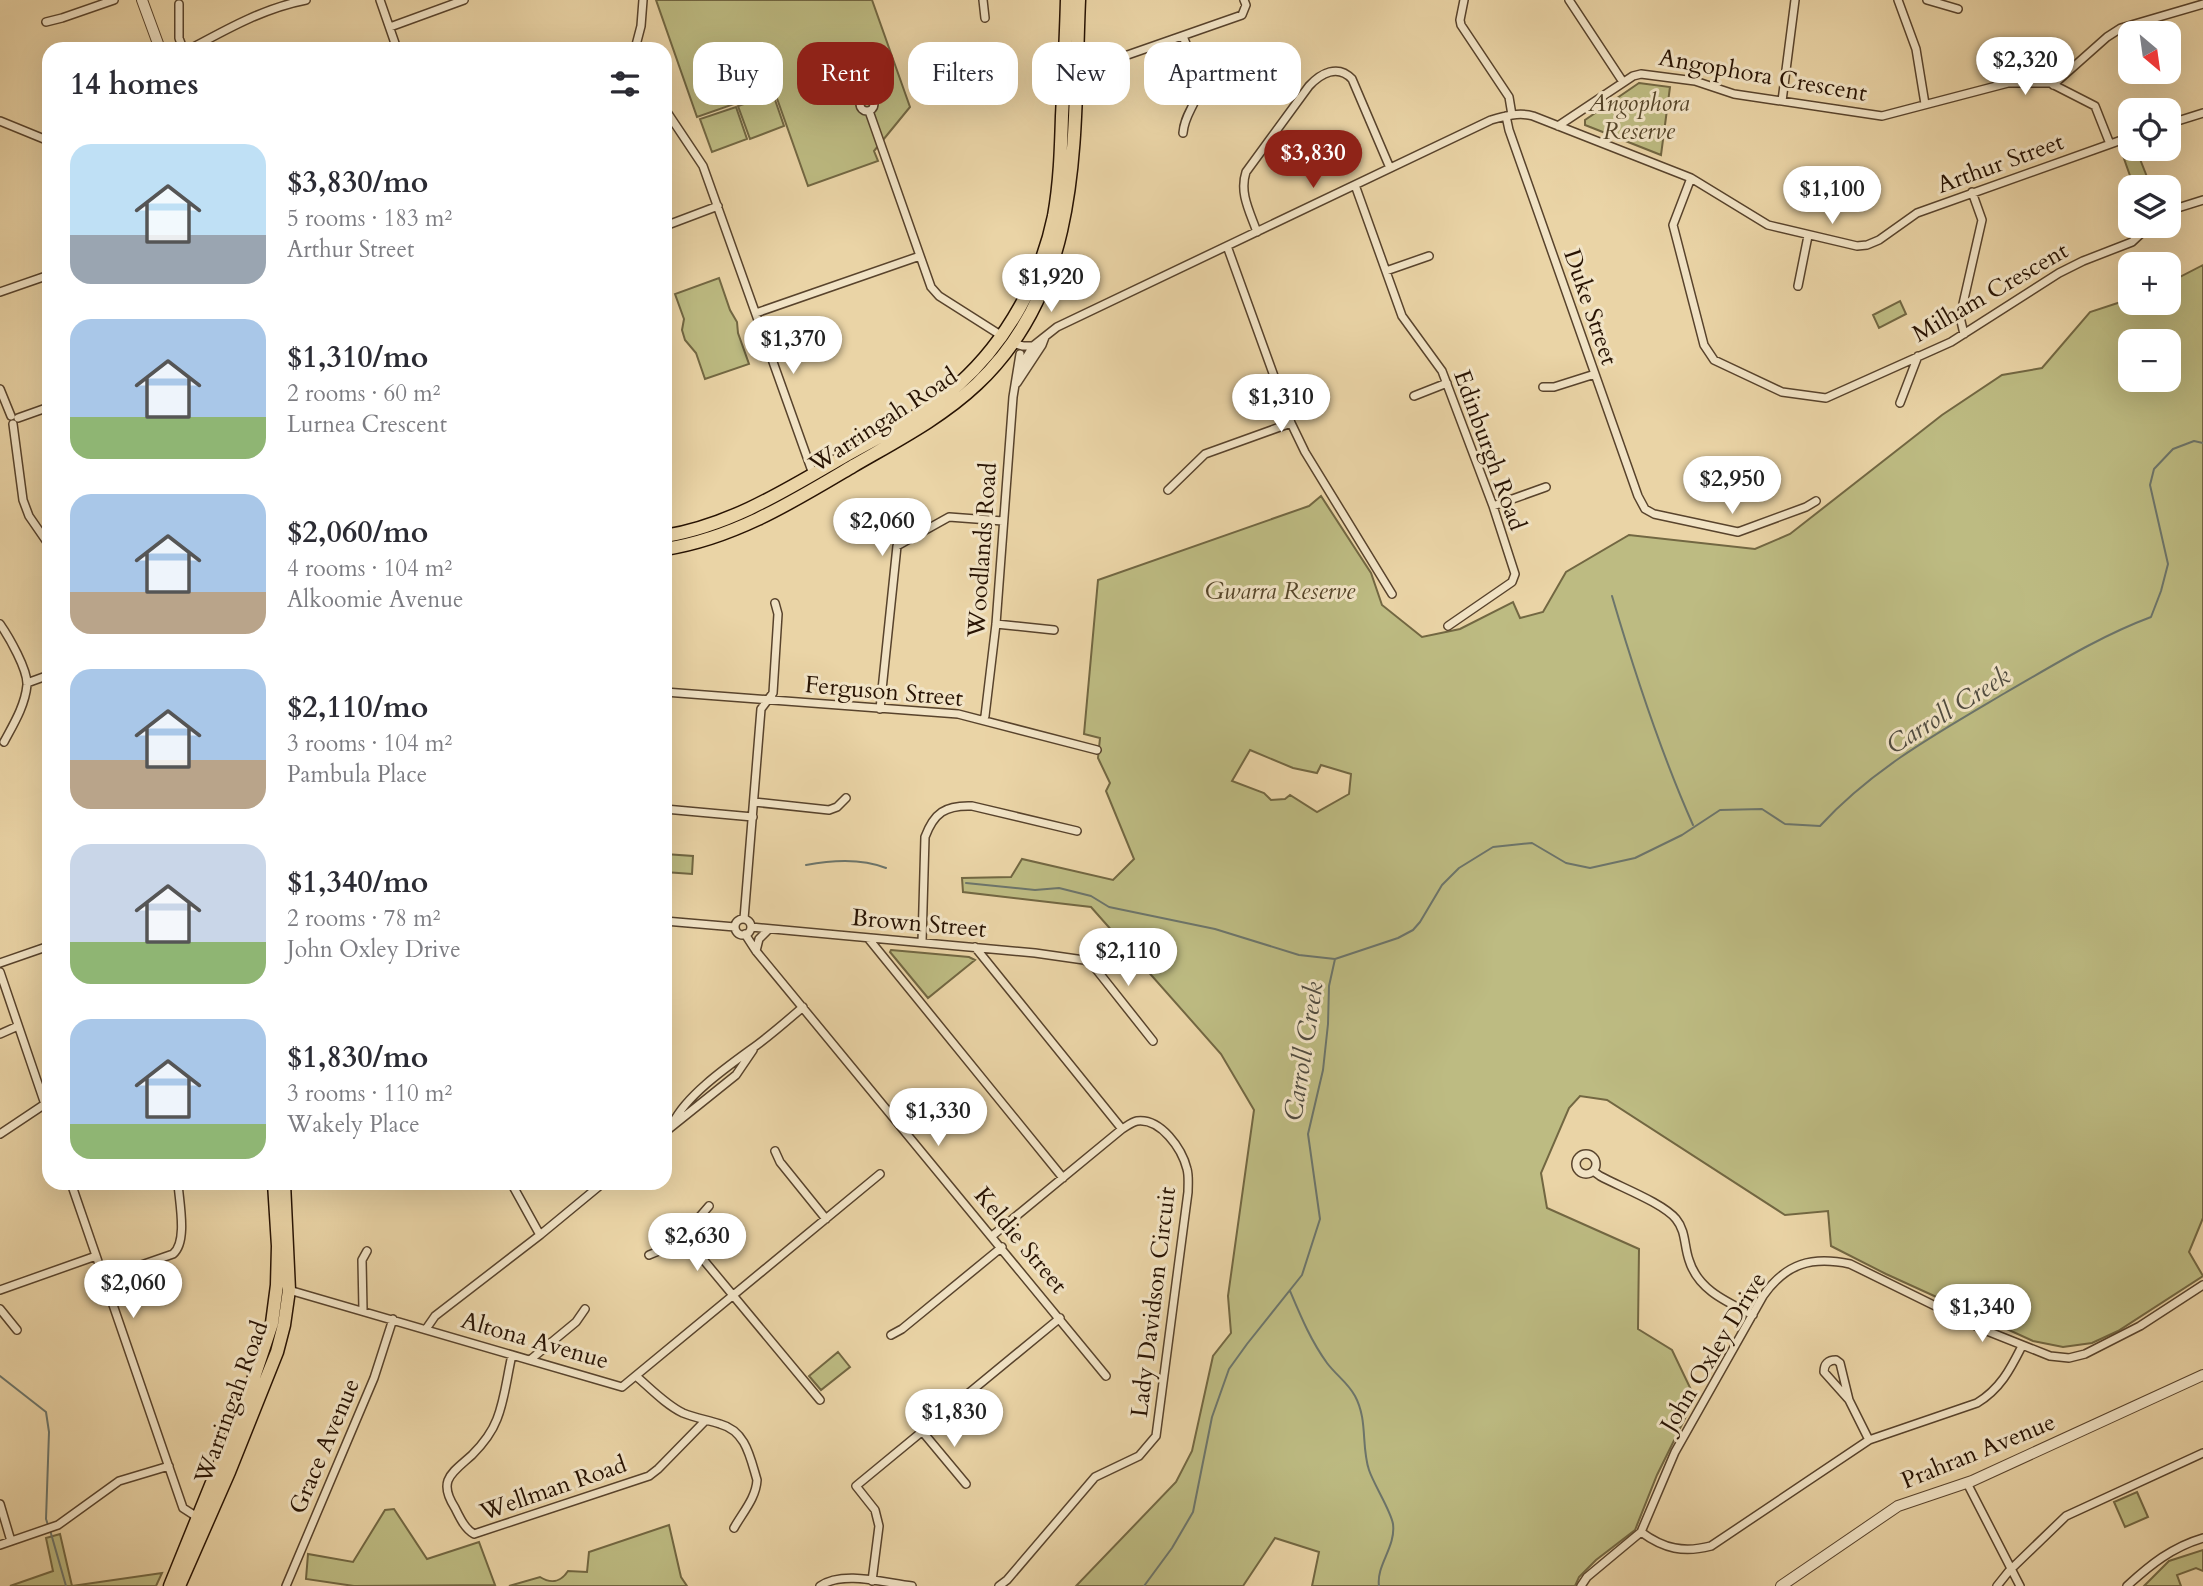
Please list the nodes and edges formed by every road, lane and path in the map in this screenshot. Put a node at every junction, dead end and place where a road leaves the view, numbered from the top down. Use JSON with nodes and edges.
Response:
{"nodes":[{"id":1,"x":114,"y":0,"type":"edge"},
{"id":2,"x":142,"y":0,"type":"edge"},
{"id":3,"x":306,"y":0,"type":"edge"},
{"id":4,"x":380,"y":0,"type":"edge"},
{"id":5,"x":464,"y":0,"type":"edge"},
{"id":6,"x":643,"y":0,"type":"edge"},
{"id":7,"x":983,"y":0,"type":"edge"},
{"id":8,"x":1067,"y":0,"type":"edge"},
{"id":9,"x":1079,"y":0,"type":"edge"},
{"id":10,"x":1244,"y":0,"type":"edge"},
{"id":11,"x":1464,"y":0,"type":"edge"},
{"id":12,"x":1569,"y":0,"type":"edge"},
{"id":13,"x":1795,"y":0,"type":"edge"},
{"id":14,"x":1898,"y":0,"type":"edge"},
{"id":15,"x":1927,"y":0,"type":"edge"},
{"id":16,"x":179,"y":4,"type":"dead end"},
{"id":17,"x":2203,"y":4,"type":"edge"},
{"id":18,"x":1958,"y":9,"type":"dead end"},
{"id":19,"x":985,"y":18,"type":"dead end"},
{"id":20,"x":46,"y":22,"type":"dead end"},
{"id":21,"x":390,"y":27,"type":"junction"},
{"id":22,"x":1183,"y":36,"type":"junction"},
{"id":23,"x":157,"y":42,"type":"edge"},
{"id":24,"x":180,"y":42,"type":"edge"},
{"id":25,"x":203,"y":42,"type":"edge"},
{"id":26,"x":395,"y":42,"type":"edge"},
{"id":27,"x":637,"y":42,"type":"edge"},
{"id":28,"x":1077,"y":42,"type":"edge"},
{"id":29,"x":1130,"y":54,"type":"edge"},
{"id":30,"x":1623,"y":82,"type":"junction"},
{"id":31,"x":2053,"y":85,"type":"junction"},
{"id":32,"x":1782,"y":101,"type":"junction"},
{"id":33,"x":1925,"y":104,"type":"junction"},
{"id":34,"x":861,"y":105,"type":"edge"},
{"id":35,"x":1075,"y":105,"type":"edge"},
{"id":36,"x":2203,"y":113,"type":"edge"},
{"id":37,"x":1509,"y":115,"type":"junction"},
{"id":38,"x":672,"y":119,"type":"edge"},
{"id":39,"x":2181,"y":120,"type":"edge"},
{"id":40,"x":0,"y":121,"type":"edge"},
{"id":41,"x":1558,"y":126,"type":"junction"},
{"id":42,"x":1183,"y":133,"type":"dead end"},
{"id":43,"x":42,"y":138,"type":"edge"},
{"id":44,"x":2118,"y":141,"type":"edge"},
{"id":45,"x":2110,"y":144,"type":"junction"},
{"id":46,"x":1390,"y":168,"type":"junction"},
{"id":47,"x":1691,"y":178,"type":"junction"},
{"id":48,"x":1355,"y":185,"type":"junction"},
{"id":49,"x":1972,"y":192,"type":"junction"},
{"id":50,"x":2203,"y":200,"type":"edge"},
{"id":51,"x":718,"y":206,"type":"junction"},
{"id":52,"x":2181,"y":207,"type":"edge"},
{"id":53,"x":672,"y":223,"type":"edge"},
{"id":54,"x":1257,"y":232,"type":"junction"},
{"id":55,"x":1808,"y":236,"type":"junction"},
{"id":56,"x":2136,"y":238,"type":"edge"},
{"id":57,"x":1227,"y":246,"type":"junction"},
{"id":58,"x":920,"y":256,"type":"junction"},
{"id":59,"x":1429,"y":256,"type":"dead end"},
{"id":60,"x":1386,"y":271,"type":"junction"},
{"id":61,"x":42,"y":277,"type":"edge"},
{"id":62,"x":1798,"y":286,"type":"dead end"},
{"id":63,"x":0,"y":292,"type":"edge"},
{"id":64,"x":756,"y":313,"type":"junction"},
{"id":65,"x":1964,"y":334,"type":"junction"},
{"id":66,"x":1045,"y":337,"type":"junction"},
{"id":67,"x":1007,"y":339,"type":"junction"},
{"id":68,"x":1033,"y":346,"type":"junction"},
{"id":69,"x":1027,"y":356,"type":"junction"},
{"id":70,"x":1918,"y":356,"type":"junction"},
{"id":71,"x":1595,"y":374,"type":"junction"},
{"id":72,"x":1016,"y":383,"type":"junction"},
{"id":73,"x":1447,"y":383,"type":"junction"},
{"id":74,"x":1543,"y":387,"type":"dead end"},
{"id":75,"x":0,"y":389,"type":"edge"},
{"id":76,"x":1414,"y":396,"type":"dead end"},
{"id":77,"x":1900,"y":403,"type":"dead end"},
{"id":78,"x":42,"y":409,"type":"edge"},
{"id":79,"x":14,"y":419,"type":"junction"},
{"id":80,"x":1291,"y":422,"type":"junction"},
{"id":81,"x":813,"y":474,"type":"junction"},
{"id":82,"x":1546,"y":487,"type":"dead end"},
{"id":83,"x":1168,"y":490,"type":"dead end"},
{"id":84,"x":1816,"y":501,"type":"dead end"},
{"id":85,"x":1493,"y":506,"type":"junction"},
{"id":86,"x":1003,"y":522,"type":"junction"},
{"id":87,"x":672,"y":534,"type":"edge"},
{"id":88,"x":42,"y":535,"type":"edge"},
{"id":89,"x":672,"y":547,"type":"edge"},
{"id":90,"x":1392,"y":594,"type":"dead end"},
{"id":91,"x":775,"y":603,"type":"dead end"},
{"id":92,"x":0,"y":624,"type":"edge"},
{"id":93,"x":996,"y":624,"type":"junction"},
{"id":94,"x":1448,"y":626,"type":"dead end"},
{"id":95,"x":1054,"y":630,"type":"dead end"},
{"id":96,"x":42,"y":678,"type":"edge"},
{"id":97,"x":27,"y":683,"type":"junction"},
{"id":98,"x":672,"y":693,"type":"edge"},
{"id":99,"x":767,"y":701,"type":"junction"},
{"id":100,"x":880,"y":709,"type":"junction"},
{"id":101,"x":983,"y":720,"type":"junction"},
{"id":102,"x":4,"y":743,"type":"dead end"},
{"id":103,"x":1097,"y":750,"type":"dead end"},
{"id":104,"x":846,"y":798,"type":"dead end"},
{"id":105,"x":754,"y":802,"type":"junction"},
{"id":106,"x":672,"y":810,"type":"edge"},
{"id":107,"x":753,"y":817,"type":"junction"},
{"id":108,"x":1077,"y":831,"type":"dead end"},
{"id":109,"x":744,"y":919,"type":"junction"},
{"id":110,"x":672,"y":922,"type":"edge"},
{"id":111,"x":735,"y":927,"type":"junction"},
{"id":112,"x":751,"y":928,"type":"junction"},
{"id":113,"x":769,"y":929,"type":"junction"},
{"id":114,"x":745,"y":934,"type":"junction"},
{"id":115,"x":868,"y":938,"type":"junction"},
{"id":116,"x":922,"y":942,"type":"junction"},
{"id":117,"x":975,"y":947,"type":"junction"},
{"id":118,"x":42,"y":948,"type":"edge"},
{"id":119,"x":756,"y":951,"type":"junction"},
{"id":120,"x":0,"y":963,"type":"edge"},
{"id":121,"x":0,"y":972,"type":"edge"},
{"id":122,"x":803,"y":1007,"type":"junction"},
{"id":123,"x":18,"y":1026,"type":"junction"},
{"id":124,"x":0,"y":1034,"type":"edge"},
{"id":125,"x":1153,"y":1041,"type":"dead end"},
{"id":126,"x":42,"y":1095,"type":"edge"},
{"id":127,"x":42,"y":1106,"type":"edge"},
{"id":128,"x":672,"y":1124,"type":"edge"},
{"id":129,"x":1122,"y":1129,"type":"junction"},
{"id":130,"x":0,"y":1134,"type":"edge"},
{"id":131,"x":775,"y":1151,"type":"dead end"},
{"id":132,"x":1593,"y":1171,"type":"dead end"},
{"id":133,"x":880,"y":1174,"type":"dead end"},
{"id":134,"x":1063,"y":1178,"type":"junction"},
{"id":135,"x":73,"y":1190,"type":"edge"},
{"id":136,"x":178,"y":1190,"type":"edge"},
{"id":137,"x":274,"y":1190,"type":"edge"},
{"id":138,"x":284,"y":1190,"type":"edge"},
{"id":139,"x":515,"y":1190,"type":"edge"},
{"id":140,"x":595,"y":1190,"type":"edge"},
{"id":141,"x":709,"y":1206,"type":"dead end"},
{"id":142,"x":826,"y":1219,"type":"junction"},
{"id":143,"x":682,"y":1234,"type":"junction"},
{"id":144,"x":540,"y":1235,"type":"junction"},
{"id":145,"x":992,"y":1236,"type":"junction"},
{"id":146,"x":1002,"y":1247,"type":"junction"},
{"id":147,"x":367,"y":1251,"type":"dead end"},
{"id":148,"x":649,"y":1255,"type":"dead end"},
{"id":149,"x":96,"y":1256,"type":"junction"},
{"id":150,"x":104,"y":1278,"type":"junction"},
{"id":151,"x":2203,"y":1285,"type":"edge"},
{"id":152,"x":283,"y":1287,"type":"junction"},
{"id":153,"x":0,"y":1290,"type":"edge"},
{"id":154,"x":734,"y":1294,"type":"junction"},
{"id":155,"x":0,"y":1309,"type":"edge"},
{"id":156,"x":585,"y":1309,"type":"dead end"},
{"id":157,"x":363,"y":1310,"type":"junction"},
{"id":158,"x":1753,"y":1315,"type":"junction"},
{"id":159,"x":1060,"y":1318,"type":"junction"},
{"id":160,"x":393,"y":1319,"type":"junction"},
{"id":161,"x":426,"y":1329,"type":"junction"},
{"id":162,"x":17,"y":1330,"type":"dead end"},
{"id":163,"x":891,"y":1335,"type":"dead end"},
{"id":164,"x":2022,"y":1346,"type":"junction"},
{"id":165,"x":512,"y":1355,"type":"junction"},
{"id":166,"x":530,"y":1360,"type":"junction"},
{"id":167,"x":2203,"y":1375,"type":"edge"},
{"id":168,"x":636,"y":1376,"type":"junction"},
{"id":169,"x":1106,"y":1376,"type":"dead end"},
{"id":170,"x":820,"y":1400,"type":"dead end"},
{"id":171,"x":1849,"y":1400,"type":"junction"},
{"id":172,"x":705,"y":1421,"type":"junction"},
{"id":173,"x":921,"y":1430,"type":"junction"},
{"id":174,"x":1869,"y":1440,"type":"junction"},
{"id":175,"x":2203,"y":1453,"type":"edge"},
{"id":176,"x":169,"y":1466,"type":"junction"},
{"id":177,"x":1967,"y":1483,"type":"junction"},
{"id":178,"x":966,"y":1485,"type":"dead end"},
{"id":179,"x":0,"y":1504,"type":"edge"},
{"id":180,"x":202,"y":1519,"type":"junction"},
{"id":181,"x":734,"y":1528,"type":"dead end"},
{"id":182,"x":1641,"y":1532,"type":"junction"},
{"id":183,"x":2203,"y":1538,"type":"edge"},
{"id":184,"x":11,"y":1541,"type":"junction"},
{"id":185,"x":0,"y":1545,"type":"edge"},
{"id":186,"x":2011,"y":1569,"type":"junction"},
{"id":187,"x":872,"y":1581,"type":"junction"},
{"id":188,"x":170,"y":1586,"type":"edge"},
{"id":189,"x":179,"y":1586,"type":"edge"},
{"id":190,"x":286,"y":1586,"type":"edge"},
{"id":191,"x":820,"y":1586,"type":"edge"},
{"id":192,"x":912,"y":1586,"type":"edge"},
{"id":193,"x":999,"y":1586,"type":"edge"},
{"id":194,"x":1581,"y":1586,"type":"edge"},
{"id":195,"x":1781,"y":1586,"type":"edge"},
{"id":196,"x":1997,"y":1586,"type":"edge"},
{"id":197,"x":2020,"y":1586,"type":"edge"},
{"id":198,"x":2127,"y":1586,"type":"edge"}],
"edges":[{"from":1,"to":20,"type":"street"},
{"from":2,"to":23,"type":"street"},
{"from":3,"to":25,"type":"street"},
{"from":4,"to":21,"type":"street"},
{"from":5,"to":21,"type":"street"},
{"from":6,"to":27,"type":"street"},
{"from":7,"to":19,"type":"street"},
{"from":8,"to":67,"type":"highway","name":"Warringah Road"},
{"from":9,"to":28,"type":"highway","name":"Warringah Road"},
{"from":10,"to":22,"type":"street"},
{"from":11,"to":37,"type":"street","name":"Duke Street"},
{"from":12,"to":30,"type":"street"},
{"from":13,"to":32,"type":"street"},
{"from":14,"to":33,"type":"street"},
{"from":15,"to":18,"type":"street"},
{"from":16,"to":24,"type":"street"},
{"from":17,"to":31,"type":"street"},
{"from":21,"to":26,"type":"street"},
{"from":22,"to":29,"type":"street"},
{"from":22,"to":42,"type":"street"},
{"from":30,"to":32,"type":"street","name":"Angophora Crescent"},
{"from":30,"to":41,"type":"street","name":"Angophora Crescent"},
{"from":31,"to":33,"type":"street","name":"Angophora Crescent"},
{"from":31,"to":45,"type":"street","name":"Angophora Crescent"},
{"from":32,"to":33,"type":"street","name":"Angophora Crescent"},
{"from":34,"to":58,"type":"street"},
{"from":35,"to":67,"type":"highway","name":"Warringah Road"},
{"from":36,"to":39,"type":"street"},
{"from":37,"to":41,"type":"street","name":"Arthur Street"},
{"from":37,"to":46,"type":"street"},
{"from":37,"to":71,"type":"street","name":"Duke Street"},
{"from":38,"to":51,"type":"street"},
{"from":40,"to":43,"type":"street"},
{"from":41,"to":47,"type":"street","name":"Arthur Street"},
{"from":44,"to":45,"type":"street","name":"Arthur Street"},
{"from":45,"to":49,"type":"street","name":"Arthur Street"},
{"from":46,"to":48,"type":"street"},
{"from":46,"to":54,"type":"street"},
{"from":47,"to":55,"type":"street","name":"Arthur Street"},
{"from":47,"to":70,"type":"street","name":"Milham Crescent"},
{"from":48,"to":54,"type":"street"},
{"from":48,"to":60,"type":"street","name":"Edinburgh Road"},
{"from":49,"to":55,"type":"street","name":"Arthur Street"},
{"from":49,"to":65,"type":"street"},
{"from":50,"to":52,"type":"street"},
{"from":51,"to":53,"type":"street"},
{"from":51,"to":64,"type":"street"},
{"from":54,"to":57,"type":"street"},
{"from":55,"to":62,"type":"street"},
{"from":56,"to":65,"type":"street","name":"Milham Crescent"},
{"from":57,"to":66,"type":"street"},
{"from":57,"to":80,"type":"street"},
{"from":58,"to":64,"type":"street"},
{"from":58,"to":67,"type":"street"},
{"from":59,"to":60,"type":"street"},
{"from":60,"to":73,"type":"street","name":"Edinburgh Road"},
{"from":61,"to":63,"type":"street"},
{"from":64,"to":81,"type":"street"},
{"from":65,"to":70,"type":"street","name":"Milham Crescent"},
{"from":66,"to":68,"type":"street"},
{"from":66,"to":69,"type":"street"},
{"from":67,"to":68,"type":"street"},
{"from":67,"to":69,"type":"street"},
{"from":67,"to":81,"type":"highway","name":"Warringah Road"},
{"from":67,"to":89,"type":"highway","name":"Warringah Road"},
{"from":68,"to":69,"type":"street","name":"Woodlands Road"},
{"from":69,"to":72,"type":"street","name":"Woodlands Road"},
{"from":69,"to":72,"type":"street","name":"Woodlands Road"},
{"from":70,"to":77,"type":"street"},
{"from":71,"to":74,"type":"street"},
{"from":71,"to":84,"type":"street","name":"Duke Street"},
{"from":72,"to":86,"type":"street","name":"Woodlands Road"},
{"from":73,"to":76,"type":"street"},
{"from":73,"to":85,"type":"street","name":"Edinburgh Road"},
{"from":75,"to":79,"type":"street"},
{"from":78,"to":79,"type":"street"},
{"from":79,"to":88,"type":"street"},
{"from":80,"to":83,"type":"street"},
{"from":80,"to":90,"type":"street"},
{"from":81,"to":87,"type":"highway","name":"Warringah Road"},
{"from":82,"to":85,"type":"street"},
{"from":85,"to":94,"type":"street","name":"Edinburgh Road"},
{"from":86,"to":93,"type":"street","name":"Woodlands Road"},
{"from":86,"to":100,"type":"street"},
{"from":91,"to":99,"type":"street"},
{"from":92,"to":97,"type":"street"},
{"from":93,"to":95,"type":"street"},
{"from":93,"to":101,"type":"street","name":"Woodlands Road"},
{"from":96,"to":97,"type":"street"},
{"from":97,"to":102,"type":"street"},
{"from":98,"to":99,"type":"street","name":"Ferguson Street"},
{"from":99,"to":100,"type":"street","name":"Ferguson Street"},
{"from":99,"to":105,"type":"street"},
{"from":100,"to":101,"type":"street","name":"Ferguson Street"},
{"from":101,"to":103,"type":"street","name":"Ferguson Street"},
{"from":104,"to":105,"type":"street"},
{"from":105,"to":107,"type":"street"},
{"from":106,"to":107,"type":"street"},
{"from":107,"to":109,"type":"street"},
{"from":108,"to":116,"type":"street"},
{"from":109,"to":111,"type":"street"},
{"from":109,"to":112,"type":"street"},
{"from":110,"to":111,"type":"street"},
{"from":111,"to":114,"type":"street"},
{"from":112,"to":113,"type":"street","name":"Brown Street"},
{"from":112,"to":114,"type":"street"},
{"from":113,"to":115,"type":"street","name":"Brown Street"},
{"from":113,"to":119,"type":"street"},
{"from":114,"to":119,"type":"street","name":"Keldie Street"},
{"from":115,"to":116,"type":"street","name":"Brown Street"},
{"from":115,"to":134,"type":"street"},
{"from":116,"to":117,"type":"street","name":"Brown Street"},
{"from":117,"to":125,"type":"street","name":"Brown Street"},
{"from":117,"to":129,"type":"street"},
{"from":118,"to":120,"type":"street"},
{"from":119,"to":122,"type":"street","name":"Keldie Street"},
{"from":121,"to":123,"type":"street"},
{"from":122,"to":128,"type":"street"},
{"from":122,"to":145,"type":"street","name":"Keldie Street"},
{"from":123,"to":124,"type":"street"},
{"from":123,"to":126,"type":"street"},
{"from":127,"to":130,"type":"street"},
{"from":129,"to":134,"type":"street"},
{"from":129,"to":193,"type":"street","name":"Lady Davidson Circuit"},
{"from":131,"to":142,"type":"street"},
{"from":132,"to":158,"type":"street"},
{"from":133,"to":142,"type":"street","name":"Altona Avenue"},
{"from":134,"to":145,"type":"street"},
{"from":135,"to":149,"type":"street"},
{"from":136,"to":150,"type":"street"},
{"from":137,"to":152,"type":"highway","name":"Warringah Road"},
{"from":138,"to":152,"type":"highway","name":"Warringah Road"},
{"from":139,"to":144,"type":"street"},
{"from":140,"to":144,"type":"street"},
{"from":141,"to":143,"type":"street"},
{"from":142,"to":154,"type":"street","name":"Altona Avenue"},
{"from":143,"to":148,"type":"street"},
{"from":143,"to":154,"type":"street"},
{"from":144,"to":161,"type":"street"},
{"from":145,"to":146,"type":"street","name":"Keldie Street"},
{"from":146,"to":159,"type":"street","name":"Keldie Street"},
{"from":146,"to":163,"type":"street"},
{"from":147,"to":157,"type":"street"},
{"from":149,"to":150,"type":"street"},
{"from":149,"to":153,"type":"street"},
{"from":150,"to":176,"type":"street"},
{"from":151,"to":164,"type":"street","name":"John Oxley Drive"},
{"from":152,"to":157,"type":"street","name":"Altona Avenue"},
{"from":152,"to":180,"type":"highway","name":"Warringah Road"},
{"from":154,"to":168,"type":"street","name":"Altona Avenue"},
{"from":154,"to":170,"type":"street"},
{"from":155,"to":162,"type":"street"},
{"from":156,"to":166,"type":"street"},
{"from":157,"to":160,"type":"street","name":"Altona Avenue"},
{"from":158,"to":164,"type":"street","name":"John Oxley Drive"},
{"from":158,"to":182,"type":"street","name":"John Oxley Drive"},
{"from":159,"to":169,"type":"street","name":"Keldie Street"},
{"from":159,"to":173,"type":"street"},
{"from":160,"to":161,"type":"street","name":"Altona Avenue"},
{"from":160,"to":190,"type":"street","name":"Grace Avenue"},
{"from":161,"to":165,"type":"street","name":"Altona Avenue"},
{"from":164,"to":174,"type":"street"},
{"from":165,"to":166,"type":"street","name":"Altona Avenue"},
{"from":165,"to":172,"type":"street","name":"Wellman Road"},
{"from":166,"to":168,"type":"street","name":"Altona Avenue"},
{"from":167,"to":177,"type":"street","name":"Prahran Avenue"},
{"from":168,"to":172,"type":"street"},
{"from":171,"to":171,"type":"street"},
{"from":171,"to":174,"type":"street"},
{"from":172,"to":181,"type":"street"},
{"from":173,"to":178,"type":"street"},
{"from":173,"to":187,"type":"street"},
{"from":174,"to":182,"type":"street"},
{"from":175,"to":186,"type":"street"},
{"from":176,"to":180,"type":"street"},
{"from":176,"to":184,"type":"street"},
{"from":177,"to":186,"type":"street"},
{"from":177,"to":195,"type":"street","name":"Prahran Avenue"},
{"from":179,"to":184,"type":"street"},
{"from":180,"to":188,"type":"highway","name":"Warringah Road"},
{"from":180,"to":189,"type":"highway","name":"Warringah Road"},
{"from":182,"to":194,"type":"street","name":"John Oxley Drive"},
{"from":183,"to":198,"type":"street"},
{"from":184,"to":185,"type":"street"},
{"from":186,"to":196,"type":"street"},
{"from":186,"to":197,"type":"street"},
{"from":187,"to":191,"type":"street"},
{"from":187,"to":192,"type":"street"}]}
